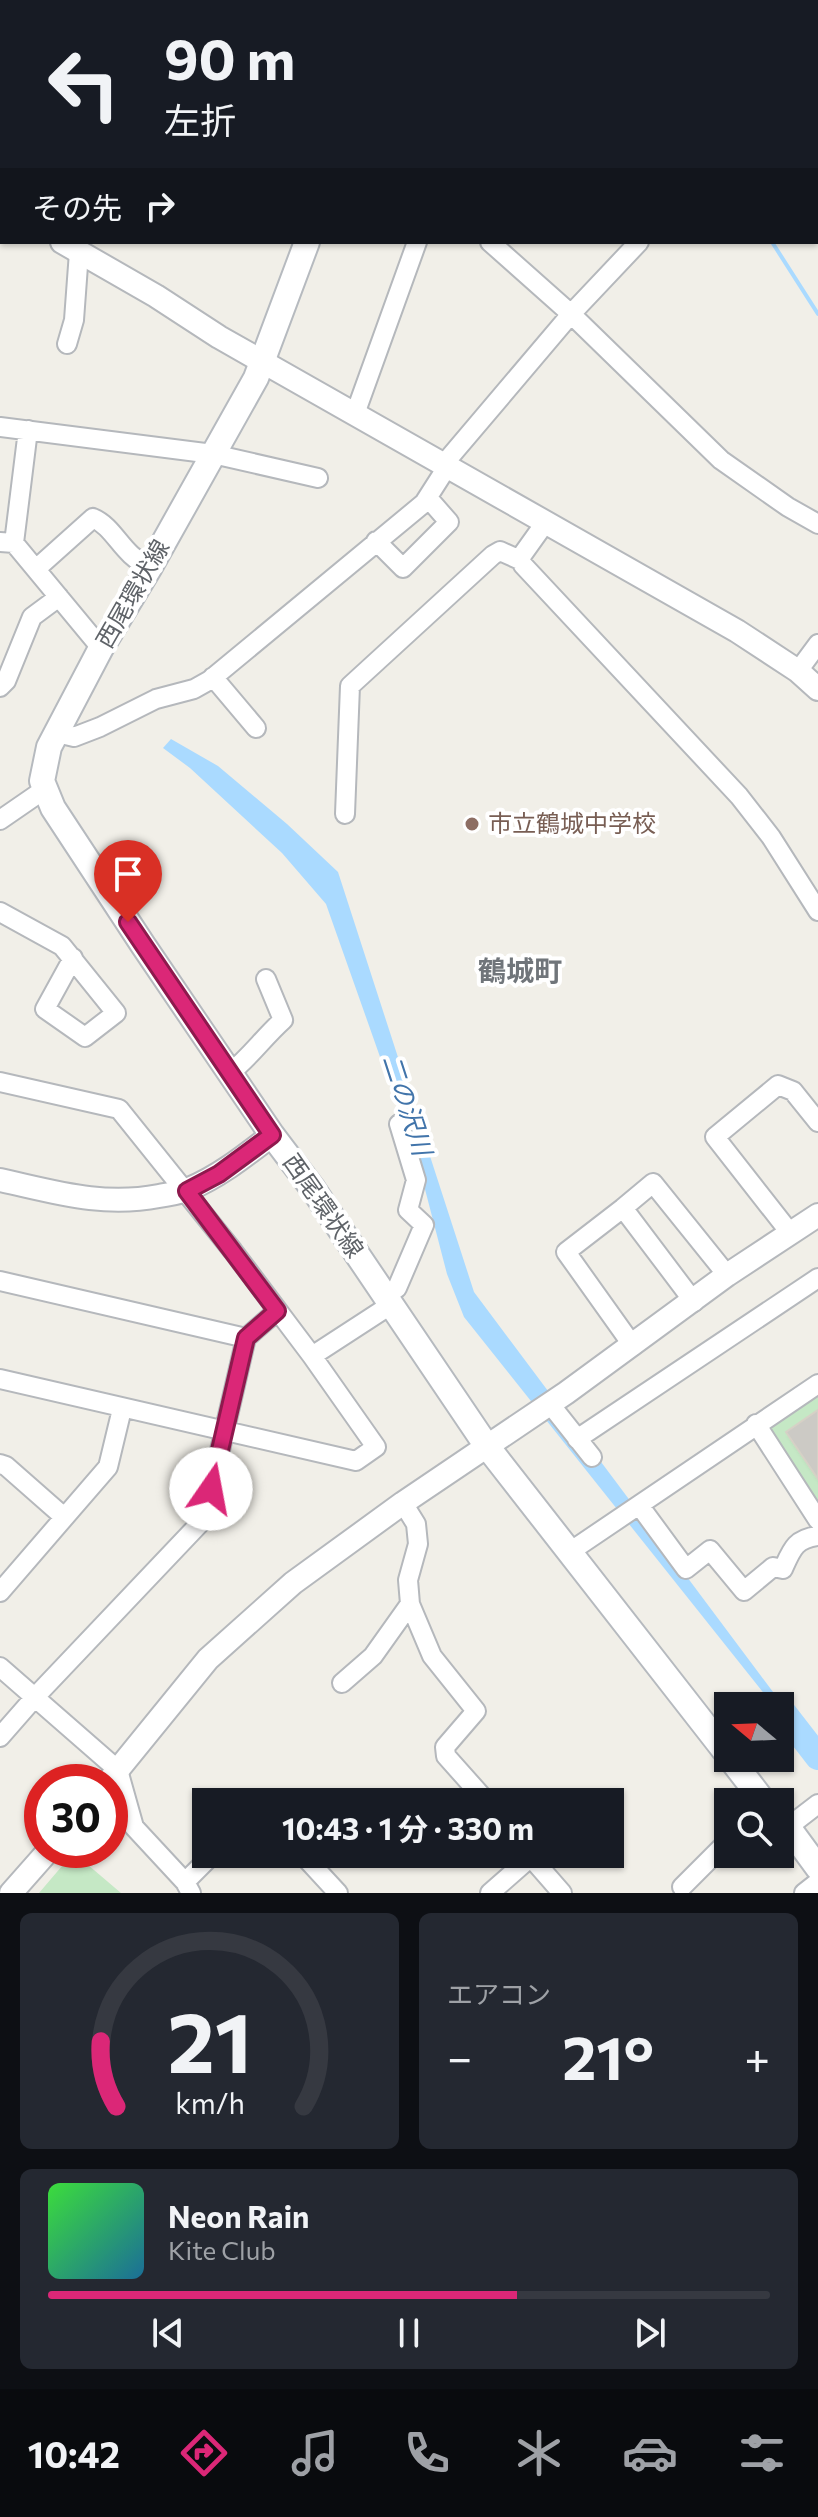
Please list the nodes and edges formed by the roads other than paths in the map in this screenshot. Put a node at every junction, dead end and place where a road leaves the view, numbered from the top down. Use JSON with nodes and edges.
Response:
{"nodes":[{"id":1,"x":306,"y":244,"type":"edge"},
{"id":2,"x":416,"y":244,"type":"edge"},
{"id":3,"x":492,"y":244,"type":"edge"},
{"id":4,"x":637,"y":244,"type":"edge"},
{"id":5,"x":70,"y":247,"type":"edge"},
{"id":6,"x":571,"y":314,"type":"junction"},
{"id":7,"x":67,"y":344,"type":"dead end"},
{"id":8,"x":264,"y":361,"type":"junction"},
{"id":9,"x":355,"y":414,"type":"junction"},
{"id":10,"x":0,"y":427,"type":"edge"},
{"id":11,"x":28,"y":430,"type":"junction"},
{"id":12,"x":213,"y":454,"type":"junction"},
{"id":13,"x":445,"y":466,"type":"junction"},
{"id":14,"x":318,"y":478,"type":"dead end"},
{"id":15,"x":428,"y":498,"type":"junction"},
{"id":16,"x":545,"y":523,"type":"junction"},
{"id":17,"x":818,"y":524,"type":"edge"},
{"id":18,"x":376,"y":541,"type":"junction"},
{"id":19,"x":7,"y":542,"type":"edge"},
{"id":20,"x":520,"y":560,"type":"junction"},
{"id":21,"x":150,"y":567,"type":"junction"},
{"id":22,"x":36,"y":569,"type":"junction"},
{"id":23,"x":59,"y":597,"type":"junction"},
{"id":24,"x":818,"y":644,"type":"edge"},
{"id":25,"x":101,"y":648,"type":"junction"},
{"id":26,"x":798,"y":671,"type":"junction"},
{"id":27,"x":213,"y":677,"type":"junction"},
{"id":28,"x":0,"y":687,"type":"edge"},
{"id":29,"x":818,"y":689,"type":"edge"},
{"id":30,"x":256,"y":728,"type":"dead end"},
{"id":31,"x":57,"y":733,"type":"junction"},
{"id":32,"x":45,"y":789,"type":"junction"},
{"id":33,"x":345,"y":814,"type":"dead end"},
{"id":34,"x":0,"y":820,"type":"edge"},
{"id":35,"x":818,"y":911,"type":"edge"},
{"id":36,"x":0,"y":912,"type":"edge"},
{"id":37,"x":73,"y":958,"type":"dead end"},
{"id":38,"x":266,"y":979,"type":"dead end"},
{"id":39,"x":230,"y":1073,"type":"junction"},
{"id":40,"x":1,"y":1087,"type":"edge"},
{"id":41,"x":818,"y":1122,"type":"edge"},
{"id":42,"x":399,"y":1124,"type":"dead end"},
{"id":43,"x":272,"y":1135,"type":"junction"},
{"id":44,"x":0,"y":1180,"type":"edge"},
{"id":45,"x":187,"y":1191,"type":"junction"},
{"id":46,"x":623,"y":1208,"type":"junction"},
{"id":47,"x":818,"y":1215,"type":"edge"},
{"id":48,"x":791,"y":1234,"type":"junction"},
{"id":49,"x":727,"y":1275,"type":"junction"},
{"id":50,"x":818,"y":1278,"type":"edge"},
{"id":51,"x":0,"y":1281,"type":"edge"},
{"id":52,"x":389,"y":1300,"type":"junction"},
{"id":53,"x":694,"y":1302,"type":"junction"},
{"id":54,"x":277,"y":1311,"type":"junction"},
{"id":55,"x":246,"y":1338,"type":"junction"},
{"id":56,"x":633,"y":1346,"type":"junction"},
{"id":57,"x":312,"y":1356,"type":"junction"},
{"id":58,"x":0,"y":1379,"type":"edge"},
{"id":59,"x":818,"y":1384,"type":"edge"},
{"id":60,"x":558,"y":1399,"type":"junction"},
{"id":61,"x":122,"y":1409,"type":"junction"},
{"id":62,"x":756,"y":1424,"type":"junction"},
{"id":63,"x":224,"y":1430,"type":"junction"},
{"id":64,"x":577,"y":1439,"type":"junction"},
{"id":65,"x":486,"y":1445,"type":"junction"},
{"id":66,"x":592,"y":1457,"type":"dead end"},
{"id":67,"x":0,"y":1464,"type":"edge"},
{"id":68,"x":403,"y":1503,"type":"junction"},
{"id":69,"x":639,"y":1505,"type":"junction"},
{"id":70,"x":64,"y":1517,"type":"junction"},
{"id":71,"x":818,"y":1520,"type":"edge"},
{"id":72,"x":818,"y":1536,"type":"edge"},
{"id":73,"x":571,"y":1551,"type":"junction"},
{"id":74,"x":7,"y":1569,"type":"edge"},
{"id":75,"x":0,"y":1592,"type":"edge"},
{"id":76,"x":410,"y":1604,"type":"junction"},
{"id":77,"x":0,"y":1667,"type":"edge"},
{"id":78,"x":342,"y":1683,"type":"dead end"},
{"id":79,"x":35,"y":1697,"type":"junction"},
{"id":80,"x":0,"y":1737,"type":"edge"},
{"id":81,"x":714,"y":1737,"type":"edge"},
{"id":82,"x":101,"y":1764,"type":"edge"},
{"id":83,"x":123,"y":1764,"type":"edge"},
{"id":84,"x":741,"y":1772,"type":"edge"},
{"id":85,"x":469,"y":1788,"type":"edge"},
{"id":86,"x":753,"y":1788,"type":"edge"},
{"id":87,"x":818,"y":1804,"type":"edge"},
{"id":88,"x":128,"y":1812,"type":"edge"},
{"id":89,"x":794,"y":1817,"type":"edge"},
{"id":90,"x":794,"y":1836,"type":"edge"},
{"id":91,"x":714,"y":1855,"type":"edge"},
{"id":92,"x":33,"y":1868,"type":"edge"},
{"id":93,"x":203,"y":1868,"type":"edge"},
{"id":94,"x":315,"y":1868,"type":"edge"},
{"id":95,"x":517,"y":1868,"type":"edge"},
{"id":96,"x":540,"y":1868,"type":"edge"},
{"id":97,"x":818,"y":1868,"type":"edge"},
{"id":98,"x":818,"y":1882,"type":"edge"},
{"id":99,"x":682,"y":1887,"type":"dead end"},
{"id":100,"x":188,"y":1888,"type":"edge"},
{"id":101,"x":11,"y":1893,"type":"edge"},
{"id":102,"x":338,"y":1893,"type":"edge"},
{"id":103,"x":490,"y":1893,"type":"edge"},
{"id":104,"x":562,"y":1893,"type":"edge"},
{"id":105,"x":804,"y":1893,"type":"edge"}],
"edges":[{"from":1,"to":8,"type":"main road","name":"西尾環状線"},
{"from":2,"to":9,"type":"street"},
{"from":3,"to":6,"type":"street"},
{"from":4,"to":6,"type":"street"},
{"from":5,"to":7,"type":"street"},
{"from":5,"to":8,"type":"street"},
{"from":6,"to":13,"type":"street"},
{"from":6,"to":17,"type":"street"},
{"from":8,"to":9,"type":"street"},
{"from":8,"to":12,"type":"main road","name":"西尾環状線"},
{"from":9,"to":13,"type":"street"},
{"from":10,"to":11,"type":"street"},
{"from":11,"to":12,"type":"street"},
{"from":11,"to":19,"type":"street"},
{"from":12,"to":14,"type":"street"},
{"from":12,"to":21,"type":"main road","name":"西尾環状線"},
{"from":13,"to":15,"type":"street"},
{"from":13,"to":16,"type":"street"},
{"from":15,"to":18,"type":"street"},
{"from":15,"to":18,"type":"street"},
{"from":16,"to":20,"type":"street"},
{"from":16,"to":26,"type":"street"},
{"from":18,"to":27,"type":"street"},
{"from":19,"to":22,"type":"street"},
{"from":20,"to":33,"type":"street"},
{"from":20,"to":35,"type":"street"},
{"from":21,"to":22,"type":"street"},
{"from":21,"to":25,"type":"main road","name":"西尾環状線"},
{"from":22,"to":23,"type":"street"},
{"from":23,"to":25,"type":"street"},
{"from":23,"to":28,"type":"street"},
{"from":24,"to":26,"type":"street"},
{"from":25,"to":31,"type":"main road","name":"西尾環状線"},
{"from":26,"to":29,"type":"street"},
{"from":27,"to":30,"type":"street"},
{"from":27,"to":31,"type":"street"},
{"from":31,"to":32,"type":"main road","name":"西尾環状線"},
{"from":32,"to":34,"type":"street"},
{"from":32,"to":39,"type":"main road","name":"西尾環状線"},
{"from":36,"to":37,"type":"street"},
{"from":38,"to":39,"type":"street"},
{"from":39,"to":43,"type":"main road","name":"西尾環状線"},
{"from":40,"to":45,"type":"street"},
{"from":41,"to":48,"type":"street"},
{"from":42,"to":52,"type":"street"},
{"from":43,"to":45,"type":"street"},
{"from":43,"to":52,"type":"main road","name":"西尾環状線"},
{"from":44,"to":45,"type":"street"},
{"from":45,"to":54,"type":"street"},
{"from":46,"to":49,"type":"street"},
{"from":46,"to":53,"type":"street"},
{"from":46,"to":56,"type":"street"},
{"from":47,"to":48,"type":"street"},
{"from":48,"to":49,"type":"street"},
{"from":49,"to":53,"type":"street"},
{"from":50,"to":64,"type":"street"},
{"from":51,"to":55,"type":"street"},
{"from":52,"to":57,"type":"street"},
{"from":52,"to":65,"type":"main road","name":"西尾環状線"},
{"from":53,"to":56,"type":"street"},
{"from":54,"to":55,"type":"street"},
{"from":54,"to":57,"type":"street"},
{"from":55,"to":63,"type":"street"},
{"from":56,"to":60,"type":"street"},
{"from":57,"to":63,"type":"street"},
{"from":58,"to":61,"type":"street"},
{"from":59,"to":62,"type":"street"},
{"from":60,"to":64,"type":"street"},
{"from":60,"to":65,"type":"street"},
{"from":61,"to":63,"type":"street"},
{"from":61,"to":70,"type":"street"},
{"from":62,"to":69,"type":"street"},
{"from":62,"to":71,"type":"street"},
{"from":63,"to":79,"type":"street"},
{"from":64,"to":66,"type":"street"},
{"from":65,"to":68,"type":"street"},
{"from":65,"to":73,"type":"main road","name":"西尾環状線"},
{"from":67,"to":70,"type":"street"},
{"from":68,"to":76,"type":"street"},
{"from":68,"to":83,"type":"street"},
{"from":69,"to":72,"type":"street"},
{"from":69,"to":73,"type":"street"},
{"from":70,"to":74,"type":"street"},
{"from":73,"to":81,"type":"main road","name":"西尾環状線"},
{"from":74,"to":75,"type":"street"},
{"from":76,"to":78,"type":"street"},
{"from":76,"to":85,"type":"street"},
{"from":77,"to":79,"type":"street"},
{"from":79,"to":80,"type":"street"},
{"from":79,"to":82,"type":"street"},
{"from":84,"to":86,"type":"main road","name":"西尾環状線"},
{"from":87,"to":89,"type":"street"},
{"from":88,"to":100,"type":"street"},
{"from":90,"to":97,"type":"main road"},
{"from":91,"to":99,"type":"street"},
{"from":92,"to":101,"type":"street"},
{"from":93,"to":100,"type":"street"},
{"from":94,"to":102,"type":"street"},
{"from":95,"to":103,"type":"street"},
{"from":96,"to":104,"type":"street"},
{"from":98,"to":105,"type":"street"}]}
